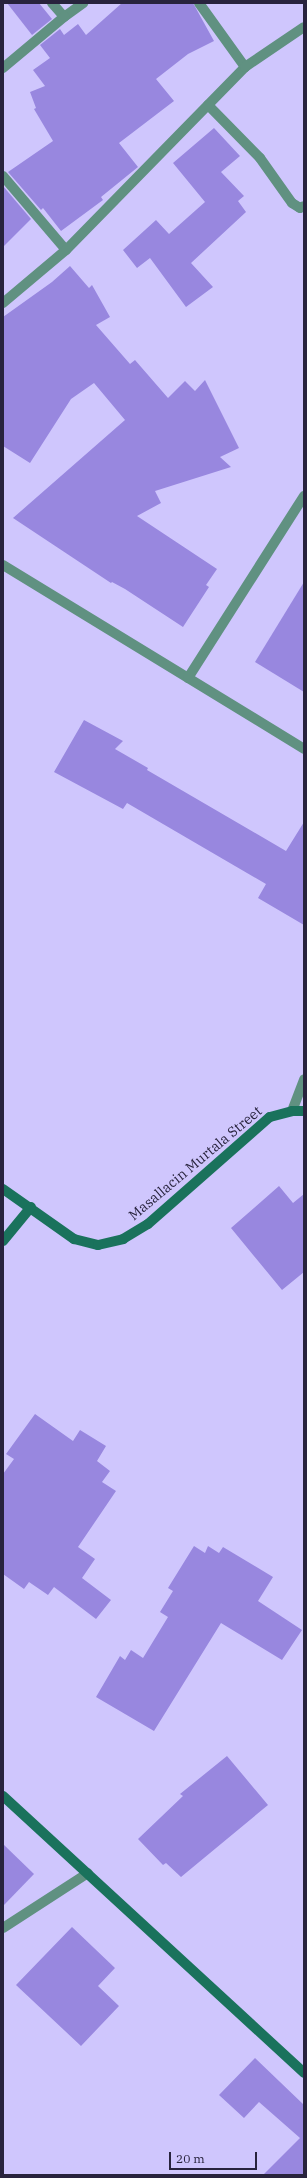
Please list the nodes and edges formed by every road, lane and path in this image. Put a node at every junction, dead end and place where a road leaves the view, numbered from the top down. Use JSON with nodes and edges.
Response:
{"nodes":[{"id":1,"x":52,"y":3,"type":"edge"},
{"id":2,"x":83,"y":3,"type":"edge"},
{"id":3,"x":199,"y":3,"type":"edge"},
{"id":4,"x":64,"y":17,"type":"junction"},
{"id":5,"x":304,"y":27,"type":"edge"},
{"id":6,"x":245,"y":67,"type":"junction"},
{"id":7,"x":3,"y":68,"type":"edge"},
{"id":8,"x":208,"y":105,"type":"junction"},
{"id":9,"x":3,"y":176,"type":"edge"},
{"id":10,"x":304,"y":206,"type":"edge"},
{"id":11,"x":66,"y":250,"type":"junction"},
{"id":12,"x":3,"y":303,"type":"edge"},
{"id":13,"x":304,"y":496,"type":"edge"},
{"id":14,"x":3,"y":565,"type":"edge"},
{"id":15,"x":188,"y":678,"type":"junction"},
{"id":16,"x":304,"y":749,"type":"edge"},
{"id":17,"x":304,"y":1079,"type":"edge"},
{"id":18,"x":292,"y":1111,"type":"junction"},
{"id":19,"x":304,"y":1111,"type":"edge"},
{"id":20,"x":3,"y":1189,"type":"edge"},
{"id":21,"x":31,"y":1207,"type":"junction"},
{"id":22,"x":3,"y":1241,"type":"edge"},
{"id":23,"x":3,"y":1796,"type":"edge"},
{"id":24,"x":88,"y":1873,"type":"junction"},
{"id":25,"x":3,"y":1928,"type":"edge"},
{"id":26,"x":304,"y":2073,"type":"edge"}],
"edges":[{"from":1,"to":4,"type":"street"},
{"from":2,"to":4,"type":"street"},
{"from":3,"to":6,"type":"street"},
{"from":4,"to":7,"type":"street"},
{"from":5,"to":6,"type":"street"},
{"from":6,"to":8,"type":"street"},
{"from":8,"to":10,"type":"street"},
{"from":8,"to":11,"type":"street"},
{"from":9,"to":11,"type":"street"},
{"from":11,"to":12,"type":"street"},
{"from":13,"to":15,"type":"street"},
{"from":14,"to":15,"type":"street"},
{"from":15,"to":16,"type":"street"},
{"from":17,"to":18,"type":"street"},
{"from":18,"to":19,"type":"street","name":"Masallacin Murtala Street"},
{"from":18,"to":21,"type":"street","name":"Masallacin Murtala Street"},
{"from":20,"to":21,"type":"street","name":"Masallacin Murtala Street"},
{"from":21,"to":22,"type":"street"},
{"from":23,"to":24,"type":"street"},
{"from":24,"to":25,"type":"street"},
{"from":24,"to":26,"type":"street"}]}
